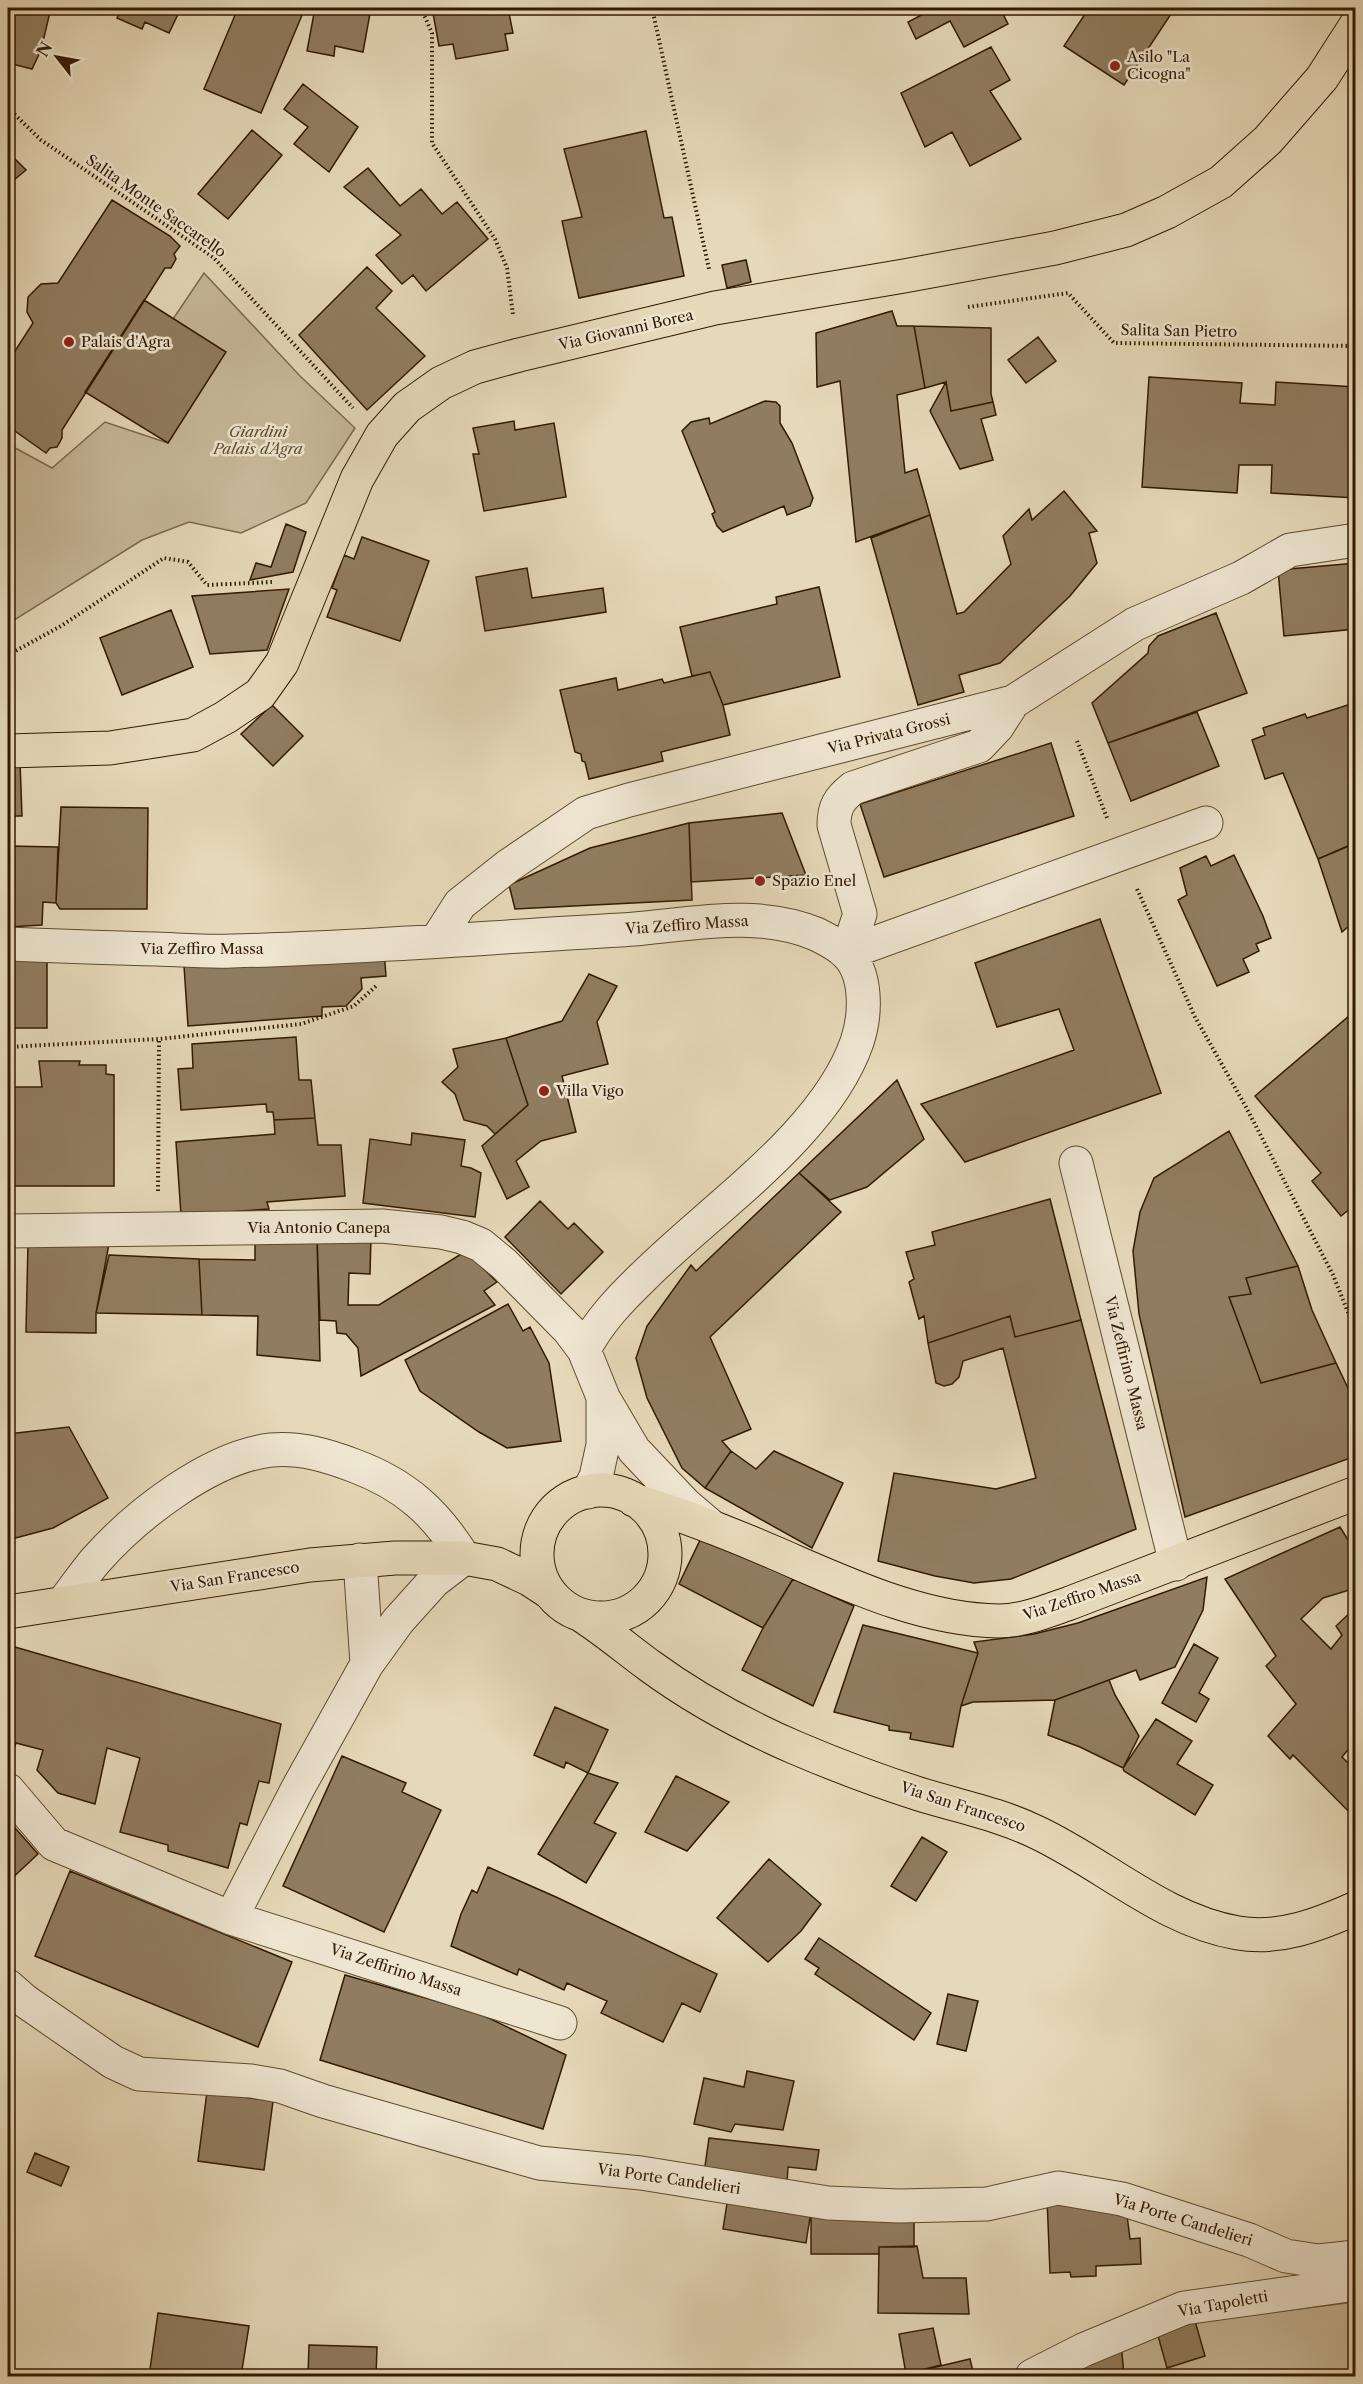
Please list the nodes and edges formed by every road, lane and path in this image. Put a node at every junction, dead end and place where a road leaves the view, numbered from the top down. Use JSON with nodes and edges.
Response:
{"nodes":[{"id":1,"x":421,"y":8,"type":"edge"},
{"id":2,"x":652,"y":8,"type":"edge"},
{"id":3,"x":1356,"y":25,"type":"edge"},
{"id":4,"x":8,"y":108,"type":"edge"},
{"id":5,"x":957,"y":307,"type":"dead end"},
{"id":6,"x":715,"y":308,"type":"junction"},
{"id":7,"x":1356,"y":346,"type":"edge"},
{"id":8,"x":519,"y":355,"type":"junction"},
{"id":9,"x":382,"y":435,"type":"junction"},
{"id":10,"x":1356,"y":540,"type":"edge"},
{"id":11,"x":315,"y":586,"type":"junction"},
{"id":12,"x":8,"y":655,"type":"edge"},
{"id":13,"x":1013,"y":702,"type":"junction"},
{"id":14,"x":1077,"y":741,"type":"dead end"},
{"id":15,"x":8,"y":751,"type":"edge"},
{"id":16,"x":1206,"y":823,"type":"dead end"},
{"id":17,"x":1121,"y":853,"type":"junction"},
{"id":18,"x":437,"y":940,"type":"junction"},
{"id":19,"x":8,"y":944,"type":"edge"},
{"id":20,"x":847,"y":953,"type":"junction"},
{"id":21,"x":382,"y":982,"type":"dead end"},
{"id":22,"x":159,"y":1039,"type":"junction"},
{"id":23,"x":8,"y":1047,"type":"edge"},
{"id":24,"x":1076,"y":1163,"type":"dead end"},
{"id":25,"x":158,"y":1229,"type":"junction"},
{"id":26,"x":8,"y":1231,"type":"edge"},
{"id":27,"x":1356,"y":1332,"type":"edge"},
{"id":28,"x":584,"y":1350,"type":"junction"},
{"id":29,"x":603,"y":1397,"type":"junction"},
{"id":30,"x":588,"y":1492,"type":"junction"},
{"id":31,"x":1356,"y":1493,"type":"edge"},
{"id":32,"x":634,"y":1500,"type":"junction"},
{"id":33,"x":545,"y":1524,"type":"junction"},
{"id":34,"x":712,"y":1527,"type":"junction"},
{"id":35,"x":464,"y":1558,"type":"junction"},
{"id":36,"x":360,"y":1560,"type":"junction"},
{"id":37,"x":1176,"y":1564,"type":"junction"},
{"id":38,"x":549,"y":1592,"type":"junction"},
{"id":39,"x":63,"y":1603,"type":"junction"},
{"id":40,"x":8,"y":1612,"type":"edge"},
{"id":41,"x":584,"y":1617,"type":"junction"},
{"id":42,"x":367,"y":1664,"type":"junction"},
{"id":43,"x":8,"y":1790,"type":"edge"},
{"id":44,"x":1356,"y":1908,"type":"edge"},
{"id":45,"x":231,"y":1918,"type":"junction"},
{"id":46,"x":1291,"y":1932,"type":"junction"},
{"id":47,"x":1356,"y":1932,"type":"edge"},
{"id":48,"x":8,"y":1986,"type":"edge"},
{"id":49,"x":560,"y":2023,"type":"dead end"},
{"id":50,"x":1356,"y":2257,"type":"edge"},
{"id":51,"x":1356,"y":2284,"type":"edge"},
{"id":52,"x":1032,"y":2376,"type":"edge"}],
"edges":[{"from":1,"to":8,"type":"path"},
{"from":2,"to":6,"type":"path"},
{"from":3,"to":6,"type":"main road","name":"Via Giovanni Borea"},
{"from":4,"to":9,"type":"path","name":"Salita Monte Saccarello"},
{"from":5,"to":7,"type":"path","name":"Salita San Pietro"},
{"from":6,"to":8,"type":"main road","name":"Via Giovanni Borea"},
{"from":8,"to":9,"type":"main road","name":"Via Giovanni Borea"},
{"from":9,"to":11,"type":"main road","name":"Via Giovanni Borea"},
{"from":10,"to":13,"type":"street","name":"Via Privata Grossi"},
{"from":11,"to":12,"type":"path"},
{"from":11,"to":15,"type":"main road","name":"Via Giovanni Borea"},
{"from":13,"to":18,"type":"street","name":"Via Privata Grossi"},
{"from":13,"to":20,"type":"street"},
{"from":14,"to":17,"type":"path"},
{"from":16,"to":17,"type":"street"},
{"from":17,"to":20,"type":"street"},
{"from":17,"to":27,"type":"path"},
{"from":18,"to":19,"type":"street","name":"Via Zeffiro Massa"},
{"from":18,"to":20,"type":"street","name":"Via Zeffiro Massa"},
{"from":20,"to":28,"type":"street"},
{"from":21,"to":22,"type":"path"},
{"from":22,"to":23,"type":"path"},
{"from":22,"to":25,"type":"path"},
{"from":24,"to":37,"type":"street","name":"Via Zeffirino Massa"},
{"from":25,"to":26,"type":"street","name":"Via Antonio Canepa"},
{"from":25,"to":28,"type":"street","name":"Via Antonio Canepa"},
{"from":28,"to":29,"type":"street"},
{"from":29,"to":30,"type":"street"},
{"from":29,"to":34,"type":"street"},
{"from":30,"to":32,"type":"main road"},
{"from":30,"to":33,"type":"main road"},
{"from":31,"to":37,"type":"main road","name":"Via Zeffiro Massa"},
{"from":32,"to":34,"type":"main road","name":"Via Zeffiro Massa"},
{"from":32,"to":41,"type":"main road"},
{"from":33,"to":35,"type":"main road","name":"Via San Francesco"},
{"from":33,"to":38,"type":"main road"},
{"from":34,"to":37,"type":"main road","name":"Via Zeffiro Massa"},
{"from":35,"to":36,"type":"main road","name":"Via San Francesco"},
{"from":35,"to":38,"type":"main road","name":"Via San Francesco"},
{"from":35,"to":39,"type":"street"},
{"from":35,"to":42,"type":"street"},
{"from":36,"to":39,"type":"main road","name":"Via San Francesco"},
{"from":36,"to":42,"type":"street"},
{"from":38,"to":41,"type":"main road"},
{"from":39,"to":40,"type":"main road","name":"Via San Francesco"},
{"from":41,"to":46,"type":"main road","name":"Via San Francesco"},
{"from":42,"to":45,"type":"street"},
{"from":43,"to":45,"type":"street","name":"Via Zeffirino Massa"},
{"from":44,"to":46,"type":"main road","name":"Via San Francesco"},
{"from":45,"to":49,"type":"street","name":"Via Zeffirino Massa"},
{"from":46,"to":47,"type":"main road"},
{"from":48,"to":50,"type":"street","name":"Via Porte Candelieri"},
{"from":51,"to":52,"type":"street","name":"Via Tapoletti"}]}
